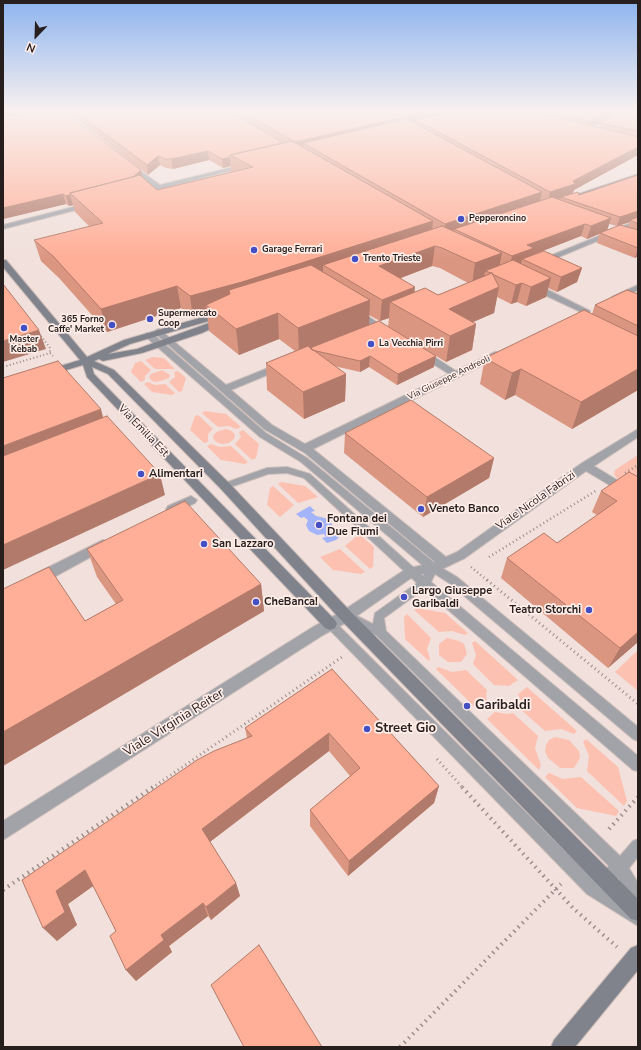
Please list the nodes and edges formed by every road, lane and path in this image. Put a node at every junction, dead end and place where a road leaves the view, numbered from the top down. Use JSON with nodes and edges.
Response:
{"nodes":[{"id":1,"x":123,"y":161,"type":"edge"},
{"id":2,"x":250,"y":165,"type":"edge"},
{"id":3,"x":638,"y":176,"type":"edge"},
{"id":4,"x":158,"y":187,"type":"junction"},
{"id":5,"x":135,"y":193,"type":"edge"},
{"id":6,"x":97,"y":203,"type":"edge"},
{"id":7,"x":553,"y":203,"type":"edge"},
{"id":8,"x":638,"y":222,"type":"edge"},
{"id":9,"x":603,"y":225,"type":"edge"},
{"id":10,"x":3,"y":227,"type":"edge"},
{"id":11,"x":617,"y":230,"type":"junction"},
{"id":12,"x":631,"y":236,"type":"edge"},
{"id":13,"x":4,"y":265,"type":"edge"},
{"id":14,"x":530,"y":265,"type":"edge"},
{"id":15,"x":522,"y":281,"type":"edge"},
{"id":16,"x":638,"y":286,"type":"edge"},
{"id":17,"x":605,"y":302,"type":"edge"},
{"id":18,"x":346,"y":306,"type":"edge"},
{"id":19,"x":574,"y":317,"type":"edge"},
{"id":20,"x":383,"y":325,"type":"junction"},
{"id":21,"x":365,"y":332,"type":"edge"},
{"id":22,"x":154,"y":334,"type":"junction"},
{"id":23,"x":40,"y":336,"type":"dead end"},
{"id":24,"x":399,"y":339,"type":"edge"},
{"id":25,"x":165,"y":343,"type":"junction"},
{"id":26,"x":411,"y":347,"type":"edge"},
{"id":27,"x":506,"y":351,"type":"edge"},
{"id":28,"x":50,"y":353,"type":"junction"},
{"id":29,"x":86,"y":361,"type":"junction"},
{"id":30,"x":293,"y":362,"type":"edge"},
{"id":31,"x":3,"y":367,"type":"edge"},
{"id":32,"x":62,"y":368,"type":"junction"},
{"id":33,"x":456,"y":375,"type":"junction"},
{"id":34,"x":39,"y":376,"type":"edge"},
{"id":35,"x":225,"y":389,"type":"junction"},
{"id":36,"x":638,"y":432,"type":"edge"},
{"id":37,"x":304,"y":448,"type":"junction"},
{"id":38,"x":638,"y":465,"type":"edge"},
{"id":39,"x":586,"y":466,"type":"junction"},
{"id":40,"x":611,"y":482,"type":"junction"},
{"id":41,"x":225,"y":486,"type":"junction"},
{"id":42,"x":638,"y":498,"type":"edge"},
{"id":43,"x":191,"y":500,"type":"dead end"},
{"id":44,"x":162,"y":514,"type":"edge"},
{"id":45,"x":113,"y":539,"type":"edge"},
{"id":46,"x":488,"y":558,"type":"dead end"},
{"id":47,"x":439,"y":566,"type":"junction"},
{"id":48,"x":411,"y":572,"type":"junction"},
{"id":49,"x":453,"y":580,"type":"junction"},
{"id":50,"x":426,"y":583,"type":"junction"},
{"id":51,"x":24,"y":586,"type":"edge"},
{"id":52,"x":346,"y":616,"type":"junction"},
{"id":53,"x":330,"y":624,"type":"junction"},
{"id":54,"x":381,"y":633,"type":"junction"},
{"id":55,"x":348,"y":662,"type":"dead end"},
{"id":56,"x":638,"y":704,"type":"edge"},
{"id":57,"x":638,"y":735,"type":"edge"},
{"id":58,"x":434,"y":756,"type":"dead end"},
{"id":59,"x":638,"y":765,"type":"edge"},
{"id":60,"x":3,"y":832,"type":"edge"},
{"id":61,"x":638,"y":846,"type":"edge"},
{"id":62,"x":620,"y":867,"type":"junction"},
{"id":63,"x":598,"y":884,"type":"junction"},
{"id":64,"x":3,"y":890,"type":"edge"},
{"id":65,"x":556,"y":890,"type":"junction"},
{"id":66,"x":638,"y":898,"type":"edge"},
{"id":67,"x":638,"y":912,"type":"edge"},
{"id":68,"x":638,"y":918,"type":"edge"},
{"id":69,"x":636,"y":959,"type":"edge"},
{"id":70,"x":400,"y":1047,"type":"edge"},
{"id":71,"x":561,"y":1047,"type":"edge"}],
"edges":[{"from":1,"to":4,"type":"street"},
{"from":2,"to":4,"type":"street"},
{"from":3,"to":7,"type":"street"},
{"from":4,"to":5,"type":"street"},
{"from":6,"to":10,"type":"street"},
{"from":8,"to":11,"type":"street"},
{"from":9,"to":11,"type":"street"},
{"from":11,"to":12,"type":"street"},
{"from":11,"to":14,"type":"street"},
{"from":13,"to":29,"type":"street","name":"Via Emilia Est"},
{"from":15,"to":19,"type":"street"},
{"from":16,"to":17,"type":"street"},
{"from":18,"to":20,"type":"street"},
{"from":20,"to":21,"type":"street"},
{"from":20,"to":24,"type":"street"},
{"from":22,"to":25,"type":"street"},
{"from":22,"to":25,"type":"street"},
{"from":22,"to":29,"type":"street"},
{"from":23,"to":28,"type":"path"},
{"from":25,"to":29,"type":"street"},
{"from":25,"to":35,"type":"street"},
{"from":25,"to":47,"type":"lane"},
{"from":26,"to":33,"type":"street"},
{"from":27,"to":33,"type":"street","name":"Via Giuseppe Andreoli"},
{"from":28,"to":31,"type":"path"},
{"from":28,"to":32,"type":"path"},
{"from":29,"to":32,"type":"street"},
{"from":29,"to":41,"type":"street"},
{"from":29,"to":53,"type":"street","name":"Via Emilia Est"},
{"from":30,"to":35,"type":"street"},
{"from":32,"to":34,"type":"street"},
{"from":33,"to":37,"type":"street","name":"Via Giuseppe Andreoli"},
{"from":35,"to":37,"type":"street"},
{"from":36,"to":39,"type":"street","name":"Viale Nicola Fabrizi"},
{"from":37,"to":47,"type":"street"},
{"from":38,"to":40,"type":"path"},
{"from":39,"to":40,"type":"street"},
{"from":39,"to":47,"type":"street","name":"Viale Nicola Fabrizi"},
{"from":40,"to":42,"type":"street"},
{"from":40,"to":46,"type":"path"},
{"from":41,"to":48,"type":"lane"},
{"from":41,"to":52,"type":"street"},
{"from":43,"to":44,"type":"street"},
{"from":45,"to":51,"type":"street"},
{"from":47,"to":48,"type":"street"},
{"from":47,"to":49,"type":"lane"},
{"from":47,"to":50,"type":"lane"},
{"from":48,"to":50,"type":"lane"},
{"from":48,"to":52,"type":"street"},
{"from":49,"to":56,"type":"path"},
{"from":49,"to":57,"type":"lane"},
{"from":50,"to":54,"type":"lane"},
{"from":50,"to":59,"type":"lane"},
{"from":52,"to":53,"type":"street","name":"Viale Virginia Reiter"},
{"from":52,"to":54,"type":"lane"},
{"from":52,"to":63,"type":"street"},
{"from":53,"to":60,"type":"street","name":"Viale Virginia Reiter"},
{"from":53,"to":63,"type":"lane"},
{"from":54,"to":62,"type":"lane"},
{"from":55,"to":64,"type":"path"},
{"from":58,"to":65,"type":"path"},
{"from":61,"to":62,"type":"lane"},
{"from":62,"to":63,"type":"lane"},
{"from":62,"to":66,"type":"lane"},
{"from":63,"to":67,"type":"street"},
{"from":63,"to":68,"type":"lane"},
{"from":65,"to":69,"type":"path"},
{"from":65,"to":70,"type":"path"},
{"from":69,"to":71,"type":"street"}]}
